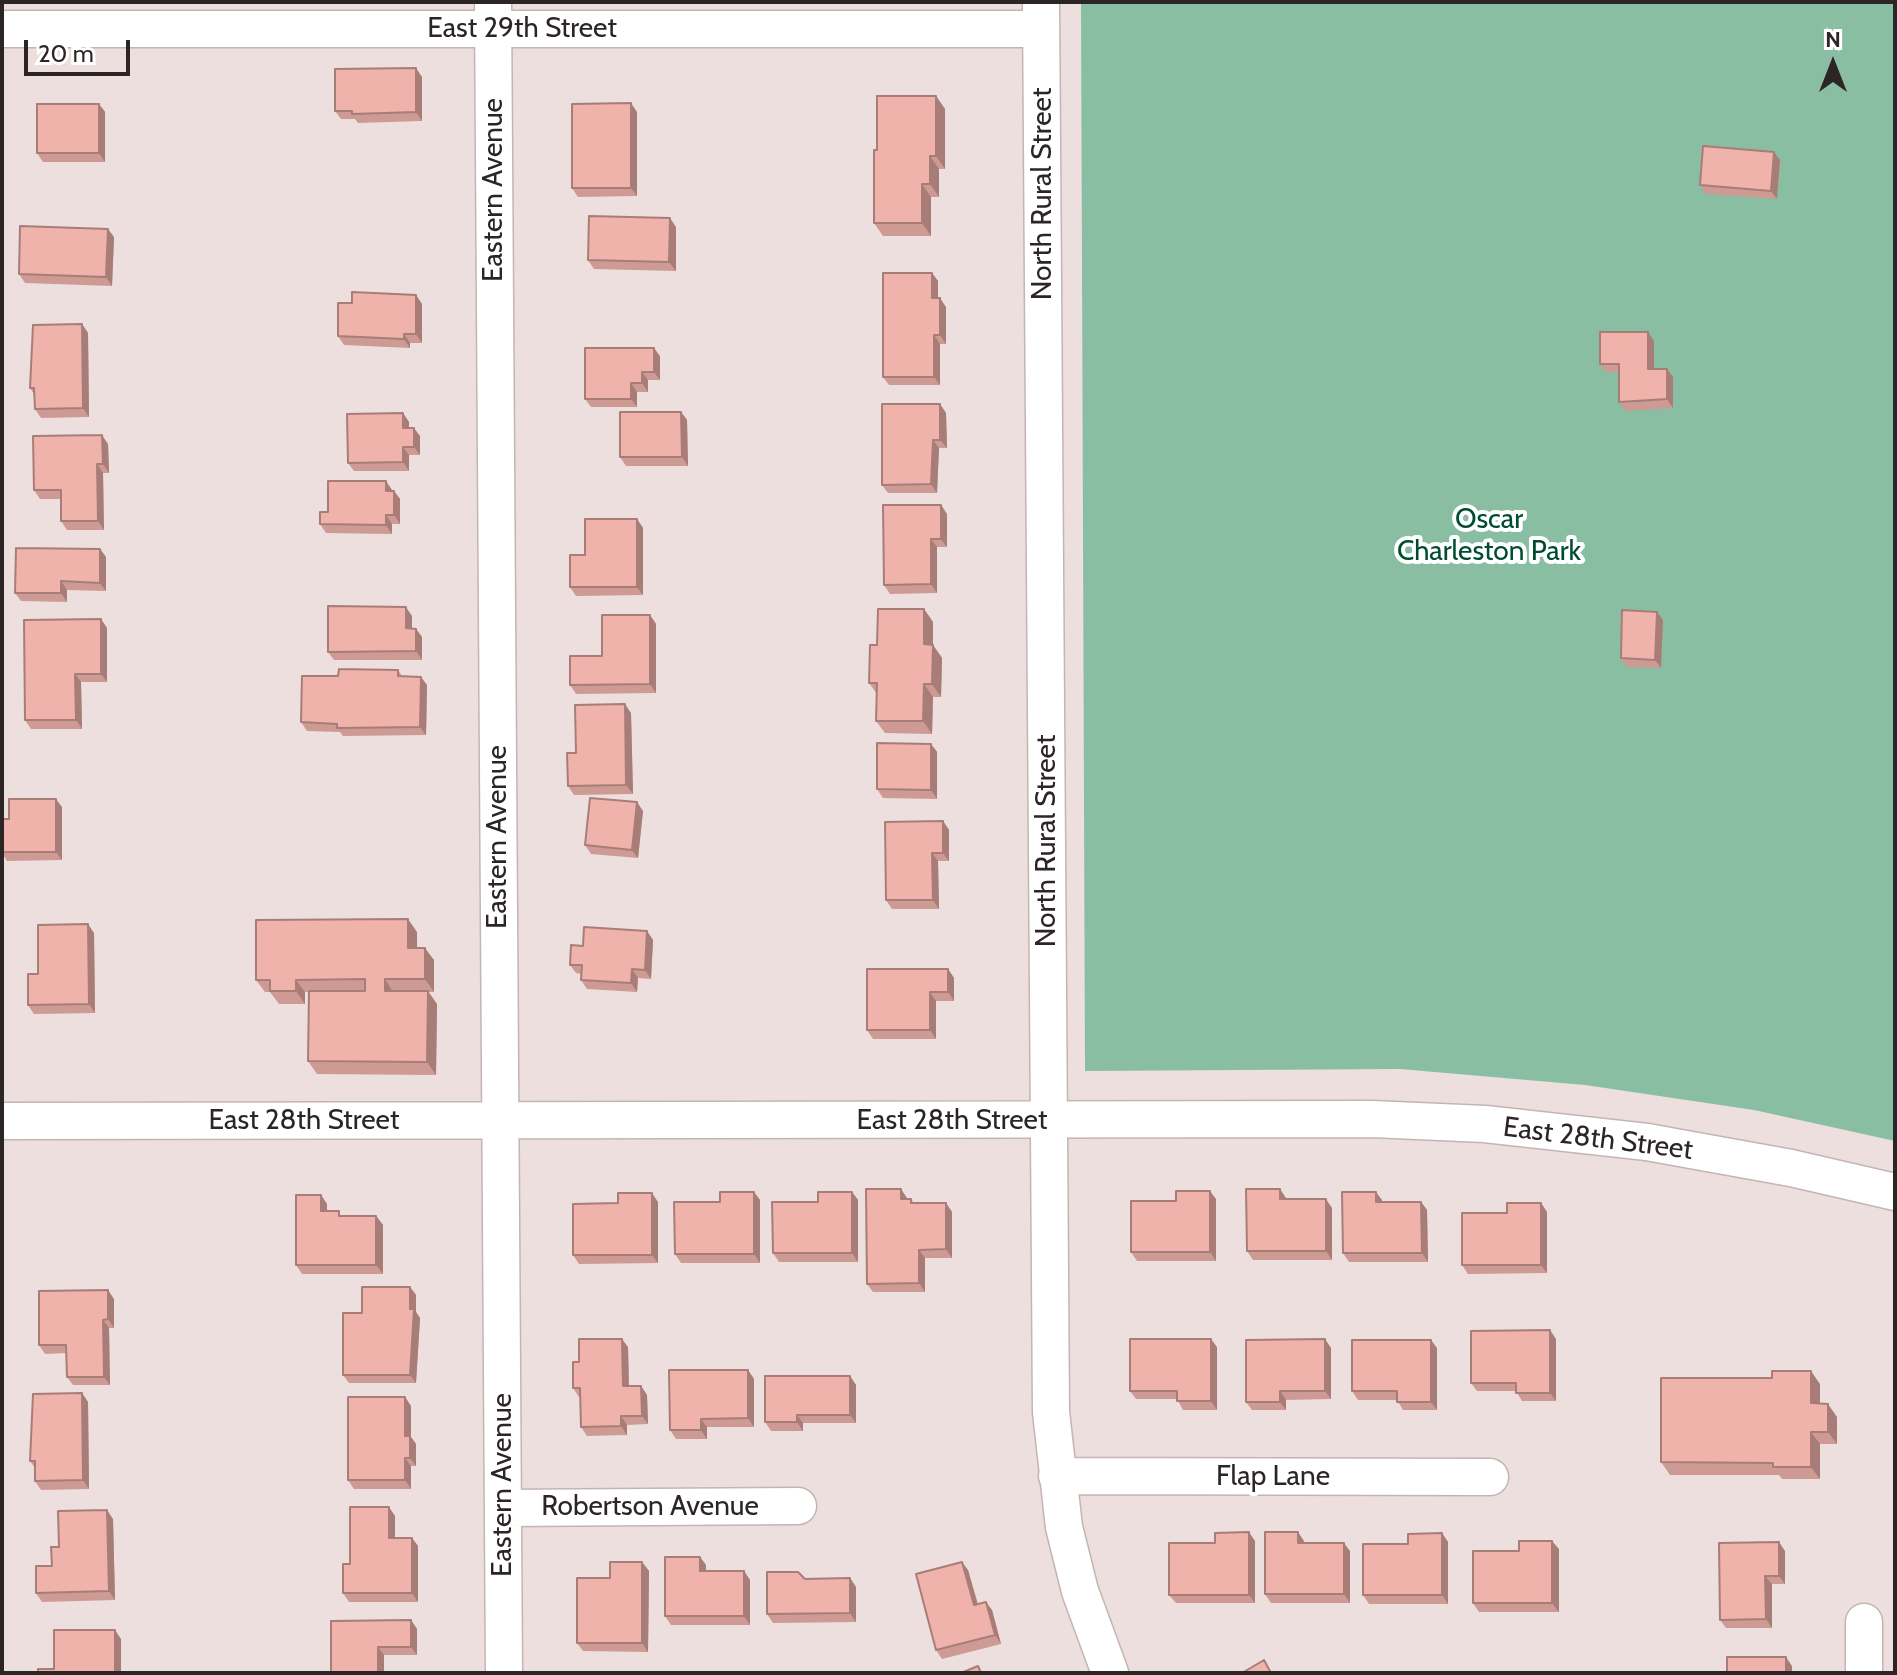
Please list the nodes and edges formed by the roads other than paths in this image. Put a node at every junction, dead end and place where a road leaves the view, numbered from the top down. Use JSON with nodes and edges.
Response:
{"nodes":[{"id":1,"x":493,"y":15,"type":"edge"},
{"id":2,"x":1041,"y":16,"type":"edge"},
{"id":3,"x":2,"y":29,"type":"edge"},
{"id":4,"x":2,"y":1121,"type":"edge"},
{"id":5,"x":500,"y":1121,"type":"junction"},
{"id":6,"x":1050,"y":1121,"type":"junction"},
{"id":7,"x":1895,"y":1192,"type":"edge"},
{"id":8,"x":1057,"y":1476,"type":"junction"},
{"id":9,"x":1490,"y":1477,"type":"dead end"},
{"id":10,"x":798,"y":1506,"type":"dead end"},
{"id":11,"x":503,"y":1508,"type":"junction"},
{"id":12,"x":1864,"y":1622,"type":"dead end"},
{"id":13,"x":504,"y":1673,"type":"edge"},
{"id":14,"x":1110,"y":1673,"type":"edge"},
{"id":15,"x":1864,"y":1673,"type":"edge"}],
"edges":[{"from":1,"to":2,"type":"street","name":"East 29th Street"},
{"from":1,"to":3,"type":"street","name":"East 29th Street"},
{"from":1,"to":5,"type":"street","name":"Eastern Avenue"},
{"from":2,"to":6,"type":"street","name":"North Rural Street"},
{"from":4,"to":5,"type":"street","name":"East 28th Street"},
{"from":5,"to":6,"type":"street","name":"East 28th Street"},
{"from":5,"to":11,"type":"street","name":"Eastern Avenue"},
{"from":6,"to":7,"type":"street","name":"East 28th Street"},
{"from":6,"to":8,"type":"street","name":"North Rural Street"},
{"from":8,"to":9,"type":"street","name":"Flap Lane"},
{"from":8,"to":14,"type":"street","name":"North Rural Street"},
{"from":10,"to":11,"type":"street","name":"Robertson Avenue"},
{"from":11,"to":13,"type":"street","name":"Eastern Avenue"},
{"from":12,"to":15,"type":"street"}]}
